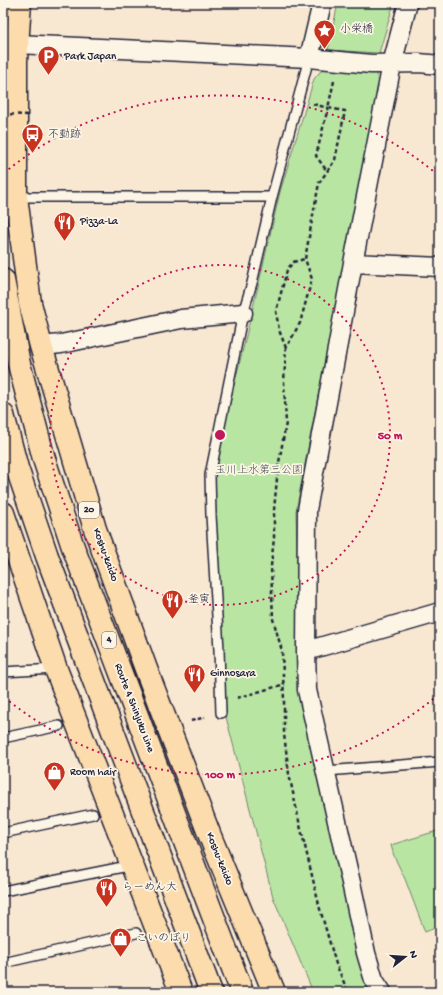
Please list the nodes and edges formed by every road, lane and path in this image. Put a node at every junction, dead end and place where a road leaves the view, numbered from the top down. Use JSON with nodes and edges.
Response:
{"nodes":[{"id":1,"x":20,"y":3,"type":"edge"},
{"id":2,"x":322,"y":3,"type":"edge"},
{"id":3,"x":408,"y":3,"type":"edge"},
{"id":4,"x":17,"y":44,"type":"junction"},
{"id":5,"x":308,"y":58,"type":"junction"},
{"id":6,"x":392,"y":64,"type":"junction"},
{"id":7,"x":440,"y":65,"type":"edge"},
{"id":8,"x":319,"y":106,"type":"dead end"},
{"id":9,"x":3,"y":114,"type":"edge"},
{"id":10,"x":31,"y":115,"type":"dead end"},
{"id":11,"x":327,"y":171,"type":"dead end"},
{"id":12,"x":16,"y":197,"type":"junction"},
{"id":13,"x":272,"y":197,"type":"junction"},
{"id":14,"x":305,"y":259,"type":"dead end"},
{"id":15,"x":353,"y":263,"type":"junction"},
{"id":16,"x":440,"y":267,"type":"edge"},
{"id":17,"x":3,"y":280,"type":"edge"},
{"id":18,"x":243,"y":314,"type":"junction"},
{"id":19,"x":41,"y":346,"type":"junction"},
{"id":20,"x":286,"y":348,"type":"dead end"},
{"id":21,"x":3,"y":415,"type":"edge"},
{"id":22,"x":3,"y":513,"type":"edge"},
{"id":23,"x":440,"y":612,"type":"edge"},
{"id":24,"x":306,"y":651,"type":"junction"},
{"id":25,"x":56,"y":669,"type":"junction"},
{"id":26,"x":3,"y":672,"type":"edge"},
{"id":27,"x":290,"y":682,"type":"dead end"},
{"id":28,"x":248,"y":695,"type":"dead end"},
{"id":29,"x":221,"y":713,"type":"dead end"},
{"id":30,"x":60,"y":726,"type":"dead end"},
{"id":31,"x":3,"y":738,"type":"edge"},
{"id":32,"x":440,"y":762,"type":"edge"},
{"id":33,"x":326,"y":771,"type":"junction"},
{"id":34,"x":93,"y":814,"type":"dead end"},
{"id":35,"x":3,"y":833,"type":"edge"},
{"id":36,"x":133,"y":865,"type":"junction"},
{"id":37,"x":3,"y":891,"type":"edge"},
{"id":38,"x":136,"y":933,"type":"dead end"},
{"id":39,"x":3,"y":963,"type":"edge"},
{"id":40,"x":182,"y":992,"type":"edge"},
{"id":41,"x":212,"y":992,"type":"edge"},
{"id":42,"x":242,"y":992,"type":"edge"},
{"id":43,"x":274,"y":992,"type":"edge"},
{"id":44,"x":382,"y":992,"type":"edge"}],
"edges":[{"from":1,"to":4,"type":"highway","name":"Koshu-kaido","number":"20"},
{"from":2,"to":5,"type":"street"},
{"from":3,"to":6,"type":"street"},
{"from":4,"to":5,"type":"street"},
{"from":4,"to":12,"type":"highway","name":"Koshu-kaido","number":"20"},
{"from":5,"to":6,"type":"street"},
{"from":5,"to":13,"type":"lane"},
{"from":6,"to":7,"type":"street"},
{"from":6,"to":15,"type":"street"},
{"from":8,"to":11,"type":"path"},
{"from":9,"to":10,"type":"path","bridge":true},
{"from":12,"to":13,"type":"lane"},
{"from":12,"to":19,"type":"highway","name":"Koshu-kaido","number":"20"},
{"from":13,"to":18,"type":"lane"},
{"from":14,"to":20,"type":"path"},
{"from":15,"to":16,"type":"street"},
{"from":15,"to":24,"type":"street"},
{"from":17,"to":42,"type":"highway","name":"Route 4 Shinjuku Line","number":"4"},
{"from":18,"to":19,"type":"street"},
{"from":18,"to":29,"type":"lane"},
{"from":19,"to":43,"type":"highway","name":"Koshu-kaido","number":"20"},
{"from":21,"to":41,"type":"highway"},
{"from":22,"to":25,"type":"highway"},
{"from":23,"to":24,"type":"street"},
{"from":24,"to":33,"type":"street"},
{"from":25,"to":26,"type":"lane"},
{"from":25,"to":36,"type":"highway"},
{"from":27,"to":28,"type":"path"},
{"from":30,"to":31,"type":"lane"},
{"from":32,"to":33,"type":"lane"},
{"from":33,"to":44,"type":"street"},
{"from":34,"to":35,"type":"lane"},
{"from":36,"to":37,"type":"lane"},
{"from":36,"to":40,"type":"highway"},
{"from":38,"to":39,"type":"lane"}]}
